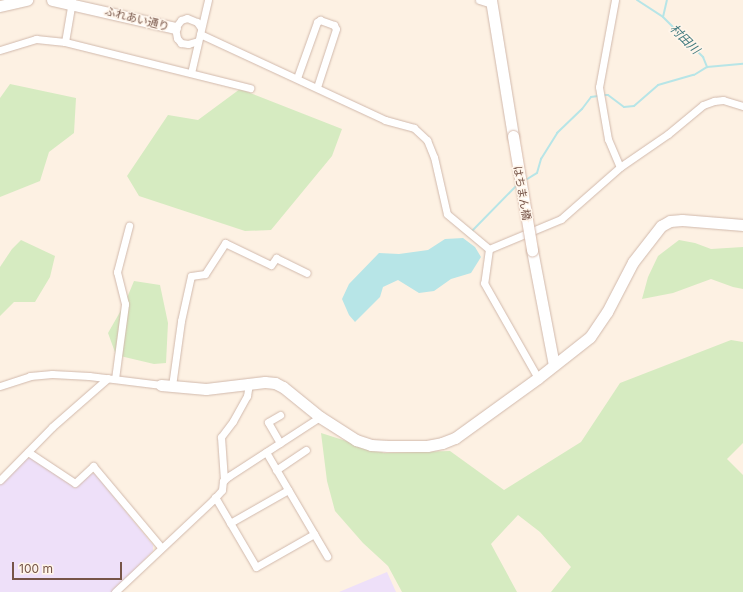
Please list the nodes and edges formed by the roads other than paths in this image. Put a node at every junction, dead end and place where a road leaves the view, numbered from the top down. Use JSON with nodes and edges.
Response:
{"nodes":[{"id":1,"x":27,"y":0,"type":"edge"},
{"id":2,"x":52,"y":0,"type":"edge"},
{"id":3,"x":208,"y":0,"type":"edge"},
{"id":4,"x":479,"y":0,"type":"edge"},
{"id":5,"x":615,"y":0,"type":"edge"},
{"id":6,"x":491,"y":1,"type":"edge"},
{"id":7,"x":72,"y":2,"type":"edge"},
{"id":8,"x":0,"y":6,"type":"edge"},
{"id":9,"x":175,"y":28,"type":"junction"},
{"id":10,"x":200,"y":34,"type":"junction"},
{"id":11,"x":65,"y":42,"type":"junction"},
{"id":12,"x":0,"y":50,"type":"edge"},
{"id":13,"x":191,"y":73,"type":"junction"},
{"id":14,"x":297,"y":78,"type":"junction"},
{"id":15,"x":250,"y":88,"type":"dead end"},
{"id":16,"x":317,"y":88,"type":"junction"},
{"id":17,"x":743,"y":106,"type":"edge"},
{"id":18,"x":620,"y":168,"type":"junction"},
{"id":19,"x":743,"y":225,"type":"edge"},
{"id":20,"x":129,"y":226,"type":"dead end"},
{"id":21,"x":489,"y":249,"type":"junction"},
{"id":22,"x":307,"y":274,"type":"dead end"},
{"id":23,"x":554,"y":365,"type":"junction"},
{"id":24,"x":538,"y":378,"type":"junction"},
{"id":25,"x":112,"y":379,"type":"junction"},
{"id":26,"x":249,"y":384,"type":"junction"},
{"id":27,"x":161,"y":385,"type":"joint"},
{"id":28,"x":0,"y":386,"type":"edge"},
{"id":29,"x":172,"y":386,"type":"junction"},
{"id":30,"x":280,"y":415,"type":"dead end"},
{"id":31,"x":320,"y":417,"type":"junction"},
{"id":32,"x":280,"y":443,"type":"junction"},
{"id":33,"x":306,"y":450,"type":"dead end"},
{"id":34,"x":28,"y":452,"type":"junction"},
{"id":35,"x":266,"y":452,"type":"junction"},
{"id":36,"x":276,"y":470,"type":"junction"},
{"id":37,"x":0,"y":480,"type":"edge"},
{"id":38,"x":224,"y":480,"type":"junction"},
{"id":39,"x":288,"y":490,"type":"junction"},
{"id":40,"x":215,"y":497,"type":"junction"},
{"id":41,"x":230,"y":523,"type":"junction"},
{"id":42,"x":314,"y":534,"type":"junction"},
{"id":43,"x":161,"y":547,"type":"junction"},
{"id":44,"x":327,"y":556,"type":"dead end"},
{"id":45,"x":115,"y":592,"type":"edge"}],
"edges":[{"from":1,"to":8,"type":"street"},
{"from":2,"to":7,"type":"street","name":"ふれあい通り"},
{"from":3,"to":10,"type":"street"},
{"from":4,"to":6,"type":"street"},
{"from":5,"to":18,"type":"street"},
{"from":6,"to":23,"type":"street","name":"はちまん橋","bridge":true},
{"from":7,"to":9,"type":"street","name":"ふれあい通り"},
{"from":7,"to":11,"type":"street"},
{"from":9,"to":10,"type":"street"},
{"from":9,"to":10,"type":"street"},
{"from":10,"to":13,"type":"street"},
{"from":10,"to":14,"type":"street"},
{"from":11,"to":12,"type":"street"},
{"from":11,"to":13,"type":"street"},
{"from":13,"to":15,"type":"street"},
{"from":14,"to":16,"type":"street"},
{"from":14,"to":16,"type":"street"},
{"from":16,"to":21,"type":"street"},
{"from":17,"to":18,"type":"street"},
{"from":18,"to":21,"type":"street"},
{"from":19,"to":23,"type":"street"},
{"from":20,"to":25,"type":"street"},
{"from":21,"to":24,"type":"street"},
{"from":22,"to":29,"type":"street"},
{"from":23,"to":24,"type":"street"},
{"from":24,"to":31,"type":"street"},
{"from":25,"to":27,"type":"street"},
{"from":25,"to":28,"type":"street"},
{"from":25,"to":34,"type":"street"},
{"from":26,"to":29,"type":"street"},
{"from":26,"to":31,"type":"street"},
{"from":26,"to":38,"type":"street"},
{"from":27,"to":29,"type":"street"},
{"from":30,"to":32,"type":"street"},
{"from":31,"to":32,"type":"street"},
{"from":32,"to":35,"type":"street"},
{"from":33,"to":36,"type":"street"},
{"from":34,"to":37,"type":"street"},
{"from":34,"to":43,"type":"street"},
{"from":35,"to":36,"type":"street"},
{"from":35,"to":38,"type":"street"},
{"from":36,"to":39,"type":"street"},
{"from":38,"to":40,"type":"street"},
{"from":39,"to":41,"type":"street"},
{"from":39,"to":42,"type":"street"},
{"from":40,"to":41,"type":"street"},
{"from":40,"to":43,"type":"street"},
{"from":41,"to":42,"type":"street"},
{"from":42,"to":44,"type":"street"},
{"from":43,"to":45,"type":"street"}]}
